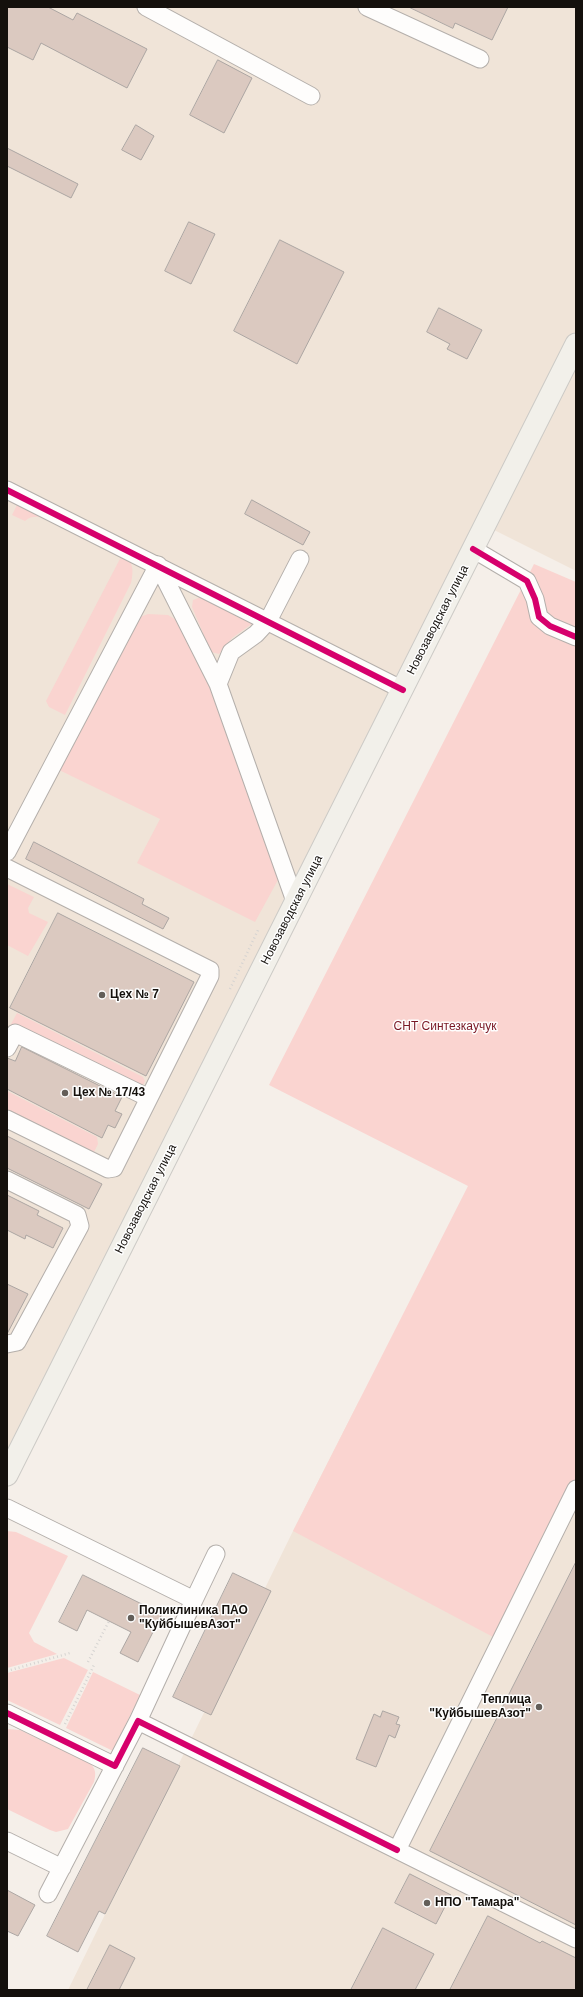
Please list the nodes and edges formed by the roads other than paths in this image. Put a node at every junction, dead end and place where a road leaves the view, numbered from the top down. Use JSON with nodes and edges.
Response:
{"nodes":[{"id":1,"x":146,"y":7,"type":"edge"},
{"id":2,"x":367,"y":7,"type":"edge"},
{"id":3,"x":480,"y":59,"type":"dead end"},
{"id":4,"x":311,"y":96,"type":"dead end"},
{"id":5,"x":576,"y":344,"type":"edge"},
{"id":6,"x":7,"y":490,"type":"edge"},
{"id":7,"x":473,"y":549,"type":"junction"},
{"id":8,"x":300,"y":559,"type":"dead end"},
{"id":9,"x":158,"y":565,"type":"junction"},
{"id":10,"x":268,"y":621,"type":"junction"},
{"id":11,"x":576,"y":637,"type":"edge"},
{"id":12,"x":218,"y":684,"type":"junction"},
{"id":13,"x":403,"y":690,"type":"junction"},
{"id":14,"x":7,"y":852,"type":"edge"},
{"id":15,"x":7,"y":868,"type":"edge"},
{"id":16,"x":296,"y":904,"type":"junction"},
{"id":17,"x":7,"y":1048,"type":"edge"},
{"id":18,"x":149,"y":1098,"type":"junction"},
{"id":19,"x":7,"y":1119,"type":"edge"},
{"id":20,"x":7,"y":1180,"type":"edge"},
{"id":21,"x":7,"y":1344,"type":"edge"},
{"id":22,"x":7,"y":1475,"type":"edge"},
{"id":23,"x":576,"y":1489,"type":"edge"},
{"id":24,"x":7,"y":1508,"type":"edge"},
{"id":25,"x":216,"y":1554,"type":"dead end"},
{"id":26,"x":194,"y":1600,"type":"junction"},
{"id":27,"x":7,"y":1713,"type":"edge"},
{"id":28,"x":138,"y":1721,"type":"junction"},
{"id":29,"x":115,"y":1766,"type":"junction"},
{"id":30,"x":7,"y":1841,"type":"edge"},
{"id":31,"x":397,"y":1850,"type":"junction"},
{"id":32,"x":62,"y":1868,"type":"junction"},
{"id":33,"x":48,"y":1894,"type":"dead end"},
{"id":34,"x":576,"y":1939,"type":"edge"}],
"edges":[{"from":1,"to":4,"type":"street"},
{"from":2,"to":3,"type":"street"},
{"from":5,"to":7,"type":"main road","name":"Новозаводская улица"},
{"from":6,"to":9,"type":"street"},
{"from":7,"to":11,"type":"street"},
{"from":7,"to":13,"type":"main road","name":"Новозаводская улица"},
{"from":8,"to":10,"type":"street"},
{"from":9,"to":10,"type":"street"},
{"from":9,"to":12,"type":"street"},
{"from":9,"to":14,"type":"street"},
{"from":10,"to":12,"type":"street"},
{"from":10,"to":13,"type":"street"},
{"from":12,"to":16,"type":"street"},
{"from":13,"to":16,"type":"main road","name":"Новозаводская улица"},
{"from":15,"to":18,"type":"street"},
{"from":16,"to":22,"type":"main road","name":"Новозаводская улица"},
{"from":17,"to":18,"type":"street"},
{"from":18,"to":19,"type":"street"},
{"from":20,"to":21,"type":"street"},
{"from":23,"to":31,"type":"street"},
{"from":24,"to":26,"type":"street"},
{"from":25,"to":26,"type":"street"},
{"from":26,"to":28,"type":"street"},
{"from":27,"to":29,"type":"street"},
{"from":28,"to":29,"type":"street"},
{"from":28,"to":31,"type":"street"},
{"from":29,"to":32,"type":"street"},
{"from":30,"to":32,"type":"street"},
{"from":31,"to":34,"type":"street"},
{"from":32,"to":33,"type":"street"}]}
